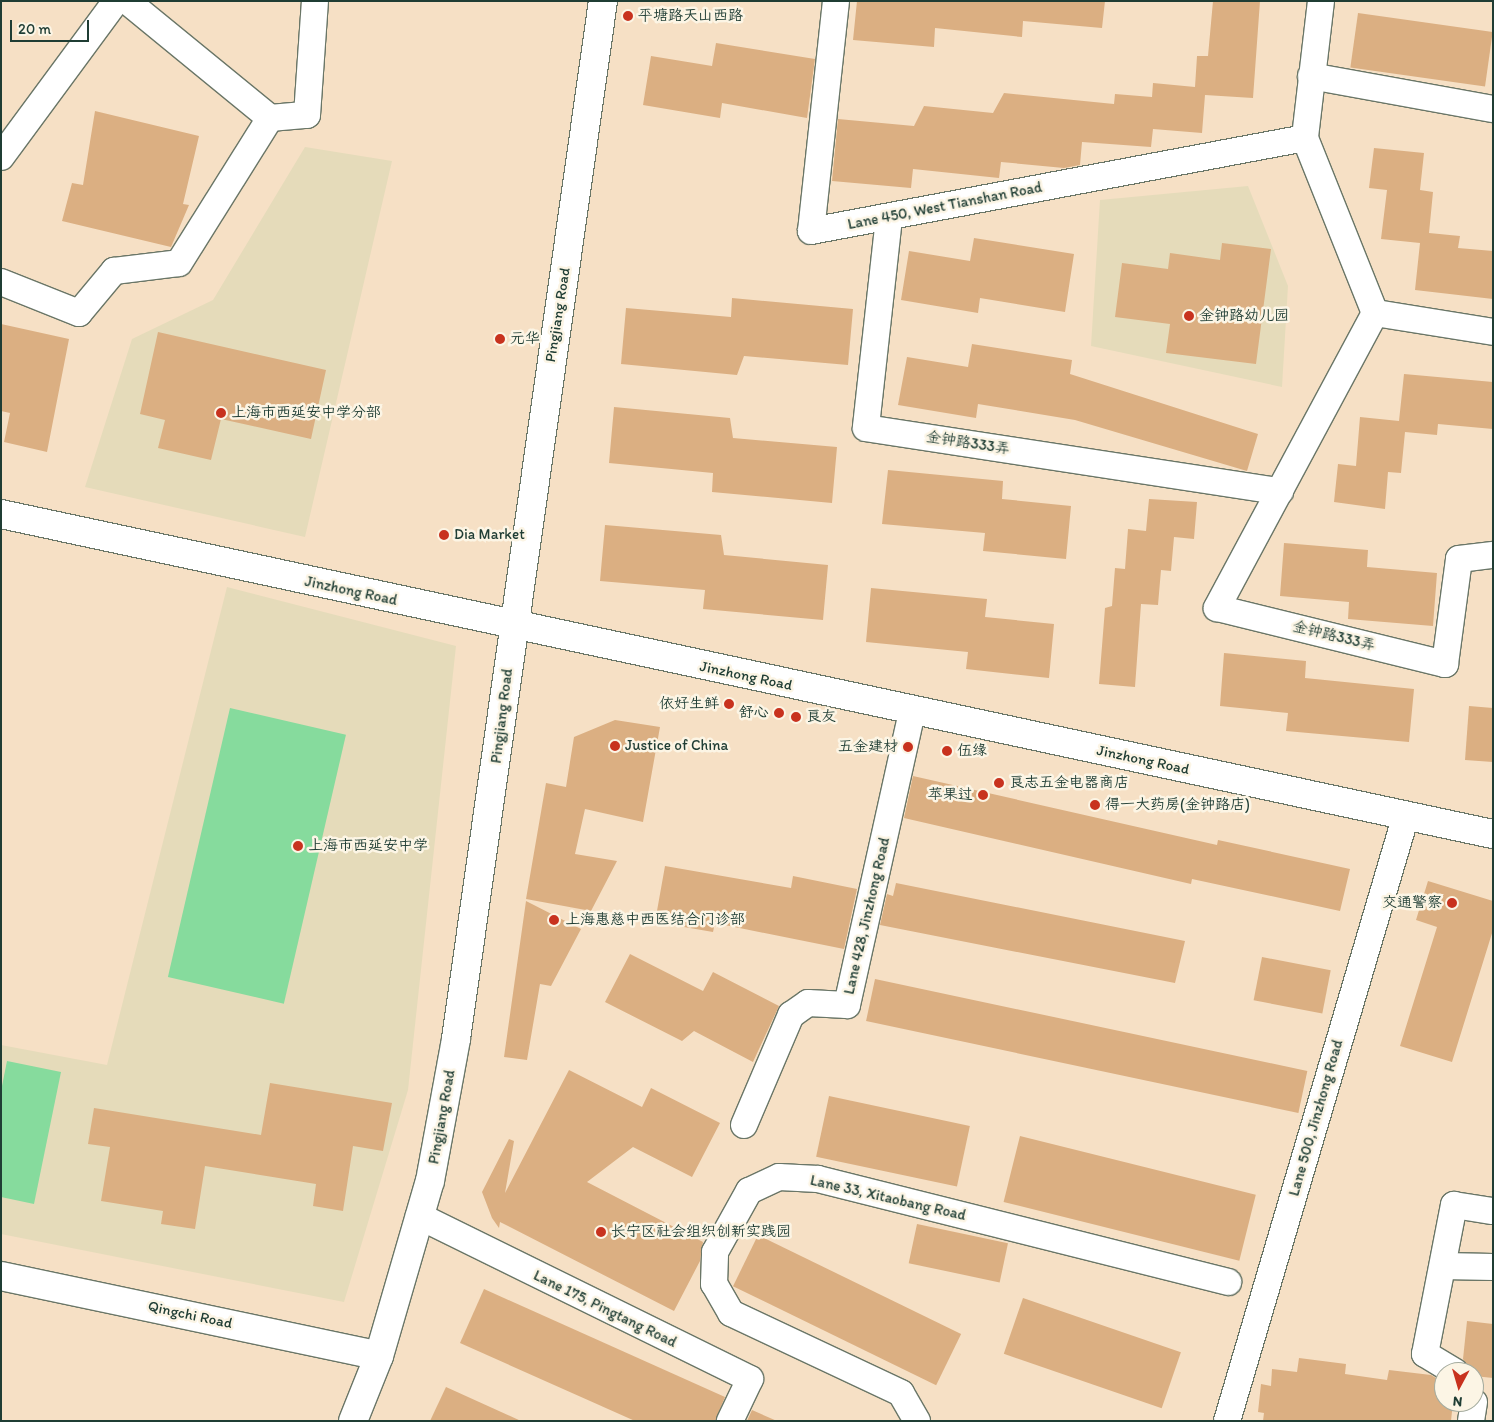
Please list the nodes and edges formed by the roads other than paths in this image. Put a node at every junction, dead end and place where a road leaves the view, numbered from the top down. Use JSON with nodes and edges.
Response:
{"nodes":[{"id":1,"x":116,"y":1,"type":"edge"},
{"id":2,"x":127,"y":1,"type":"edge"},
{"id":3,"x":314,"y":1,"type":"edge"},
{"id":4,"x":603,"y":1,"type":"edge"},
{"id":5,"x":836,"y":1,"type":"edge"},
{"id":6,"x":1321,"y":1,"type":"edge"},
{"id":7,"x":1311,"y":76,"type":"junction"},
{"id":8,"x":1493,"y":110,"type":"edge"},
{"id":9,"x":270,"y":118,"type":"junction"},
{"id":10,"x":1305,"y":138,"type":"junction"},
{"id":11,"x":2,"y":153,"type":"edge"},
{"id":12,"x":889,"y":218,"type":"junction"},
{"id":13,"x":1,"y":282,"type":"edge"},
{"id":14,"x":1375,"y":313,"type":"junction"},
{"id":15,"x":1493,"y":332,"type":"edge"},
{"id":16,"x":1280,"y":490,"type":"junction"},
{"id":17,"x":1,"y":514,"type":"edge"},
{"id":18,"x":1493,"y":555,"type":"edge"},
{"id":19,"x":513,"y":624,"type":"junction"},
{"id":20,"x":912,"y":711,"type":"junction"},
{"id":21,"x":1406,"y":815,"type":"junction"},
{"id":22,"x":1493,"y":834,"type":"edge"},
{"id":23,"x":744,"y":1125,"type":"dead end"},
{"id":24,"x":1493,"y":1211,"type":"edge"},
{"id":25,"x":419,"y":1216,"type":"junction"},
{"id":26,"x":1443,"y":1266,"type":"junction"},
{"id":27,"x":1493,"y":1267,"type":"edge"},
{"id":28,"x":1,"y":1276,"type":"edge"},
{"id":29,"x":1228,"y":1282,"type":"dead end"},
{"id":30,"x":379,"y":1356,"type":"junction"},
{"id":31,"x":1438,"y":1362,"type":"edge"},
{"id":32,"x":353,"y":1421,"type":"edge"},
{"id":33,"x":730,"y":1421,"type":"edge"},
{"id":34,"x":917,"y":1421,"type":"edge"},
{"id":35,"x":1227,"y":1421,"type":"edge"}],
"edges":[{"from":1,"to":11,"type":"street"},
{"from":2,"to":9,"type":"street"},
{"from":3,"to":9,"type":"street"},
{"from":4,"to":19,"type":"street","name":"Pingjiang Road"},
{"from":5,"to":12,"type":"street","name":"Lane 450, West Tianshan Road"},
{"from":6,"to":7,"type":"street"},
{"from":7,"to":8,"type":"street"},
{"from":7,"to":10,"type":"street"},
{"from":9,"to":13,"type":"street"},
{"from":10,"to":12,"type":"street","name":"Lane 450, West Tianshan Road"},
{"from":10,"to":14,"type":"street"},
{"from":12,"to":16,"type":"street","name":"金钟路333弄"},
{"from":14,"to":15,"type":"street"},
{"from":14,"to":16,"type":"street","name":"金钟路333弄"},
{"from":16,"to":18,"type":"street","name":"金钟路333弄"},
{"from":17,"to":19,"type":"street","name":"Jinzhong Road"},
{"from":19,"to":20,"type":"street","name":"Jinzhong Road"},
{"from":19,"to":25,"type":"street","name":"Pingjiang Road"},
{"from":20,"to":21,"type":"street","name":"Jinzhong Road"},
{"from":20,"to":23,"type":"street","name":"Lane 428, Jinzhong Road"},
{"from":21,"to":22,"type":"street","name":"Jinzhong Road"},
{"from":21,"to":35,"type":"street","name":"Lane 500, Jinzhong Road"},
{"from":24,"to":26,"type":"street"},
{"from":25,"to":30,"type":"street","name":"Pingjiang Road"},
{"from":25,"to":33,"type":"street","name":"Lane 175, Pingtang Road"},
{"from":26,"to":27,"type":"street"},
{"from":26,"to":31,"type":"street"},
{"from":28,"to":30,"type":"street","name":"Qingchi Road"},
{"from":29,"to":34,"type":"street","name":"Lane 33, Xitaobang Road"},
{"from":30,"to":32,"type":"street","name":"Pingjiang Road"}]}
